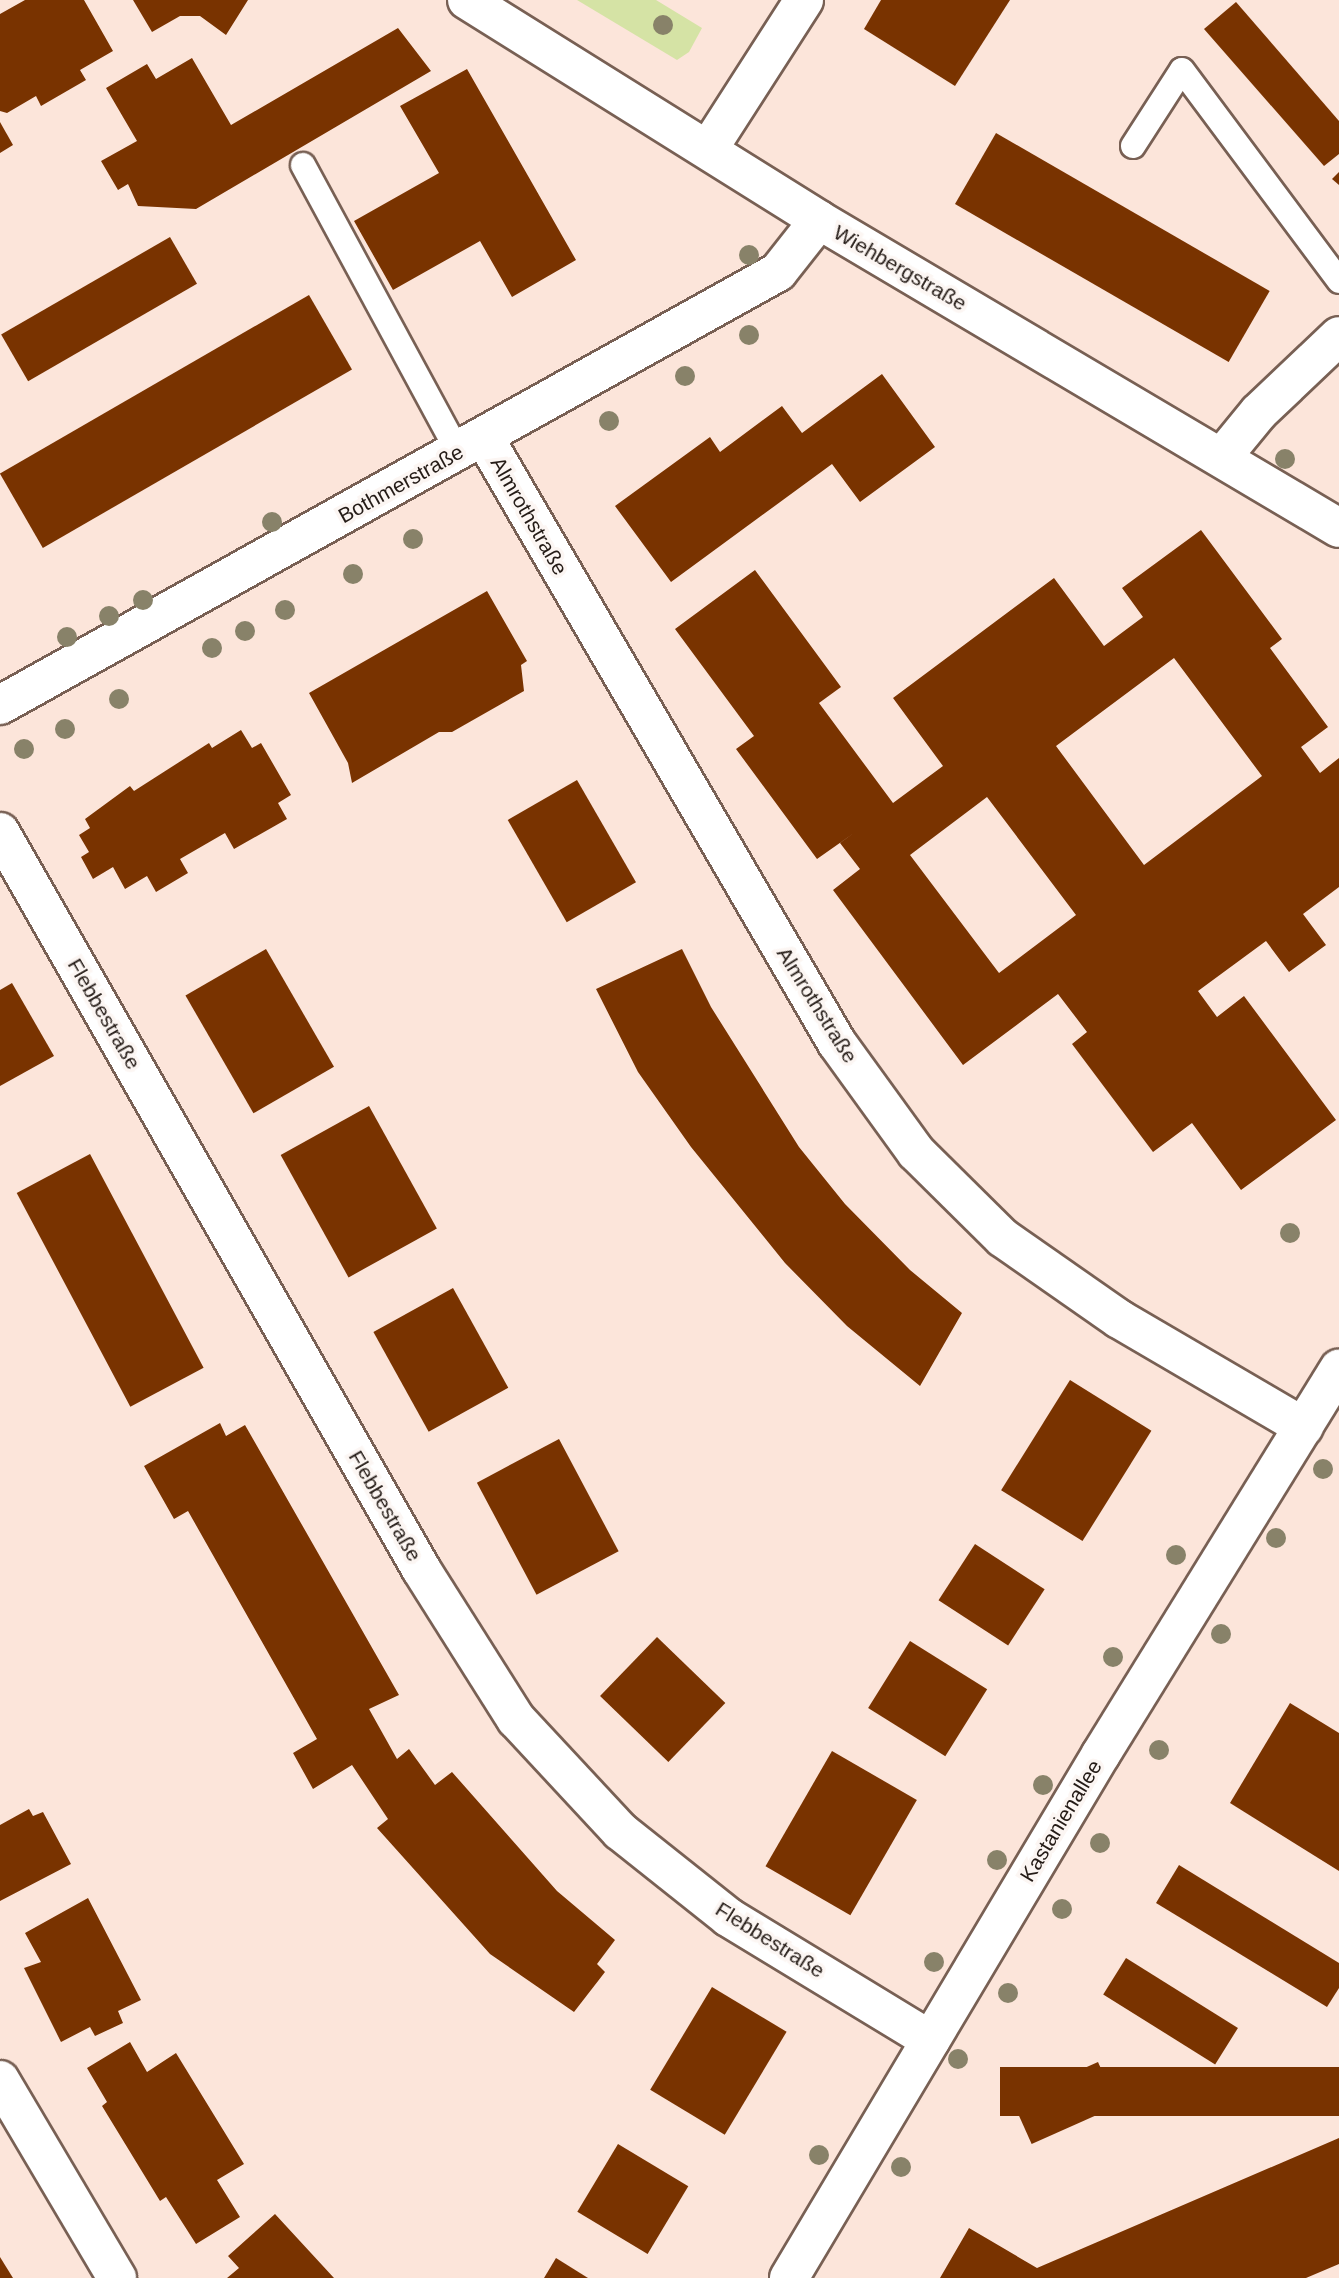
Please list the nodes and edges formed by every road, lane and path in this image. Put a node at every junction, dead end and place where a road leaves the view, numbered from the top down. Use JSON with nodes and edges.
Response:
{"nodes":[{"id":1,"x":467,"y":0,"type":"edge"},
{"id":2,"x":804,"y":0,"type":"edge"},
{"id":3,"x":1133,"y":146,"type":"dead end"},
{"id":4,"x":709,"y":148,"type":"junction"},
{"id":5,"x":303,"y":165,"type":"dead end"},
{"id":6,"x":819,"y":220,"type":"junction"},
{"id":7,"x":1339,"y":281,"type":"edge"},
{"id":8,"x":1339,"y":336,"type":"edge"},
{"id":9,"x":471,"y":446,"type":"junction"},
{"id":10,"x":1222,"y":457,"type":"junction"},
{"id":11,"x":1339,"y":528,"type":"edge"},
{"id":12,"x":0,"y":705,"type":"edge"},
{"id":13,"x":0,"y":832,"type":"edge"},
{"id":14,"x":1339,"y":1369,"type":"edge"},
{"id":15,"x":1304,"y":1427,"type":"junction"},
{"id":16,"x":930,"y":2040,"type":"junction"},
{"id":17,"x":0,"y":2080,"type":"edge"},
{"id":18,"x":117,"y":2278,"type":"edge"},
{"id":19,"x":789,"y":2278,"type":"edge"}],
"edges":[{"from":1,"to":4,"type":"street","name":"Wiehbergstraße"},
{"from":2,"to":4,"type":"street"},
{"from":3,"to":7,"type":"lane"},
{"from":4,"to":6,"type":"street","name":"Wiehbergstraße"},
{"from":5,"to":9,"type":"lane"},
{"from":6,"to":9,"type":"street","name":"Bothmerstraße"},
{"from":6,"to":10,"type":"street","name":"Wiehbergstraße"},
{"from":8,"to":10,"type":"street"},
{"from":9,"to":12,"type":"street","name":"Bothmerstraße"},
{"from":9,"to":15,"type":"street","name":"Almrothstraße"},
{"from":10,"to":11,"type":"street","name":"Wiehbergstraße"},
{"from":13,"to":16,"type":"street","name":"Flebbestraße"},
{"from":14,"to":15,"type":"street","name":"Kastanienallee"},
{"from":15,"to":16,"type":"street","name":"Kastanienallee"},
{"from":16,"to":19,"type":"street","name":"Kastanienallee"},
{"from":17,"to":18,"type":"street"}]}
